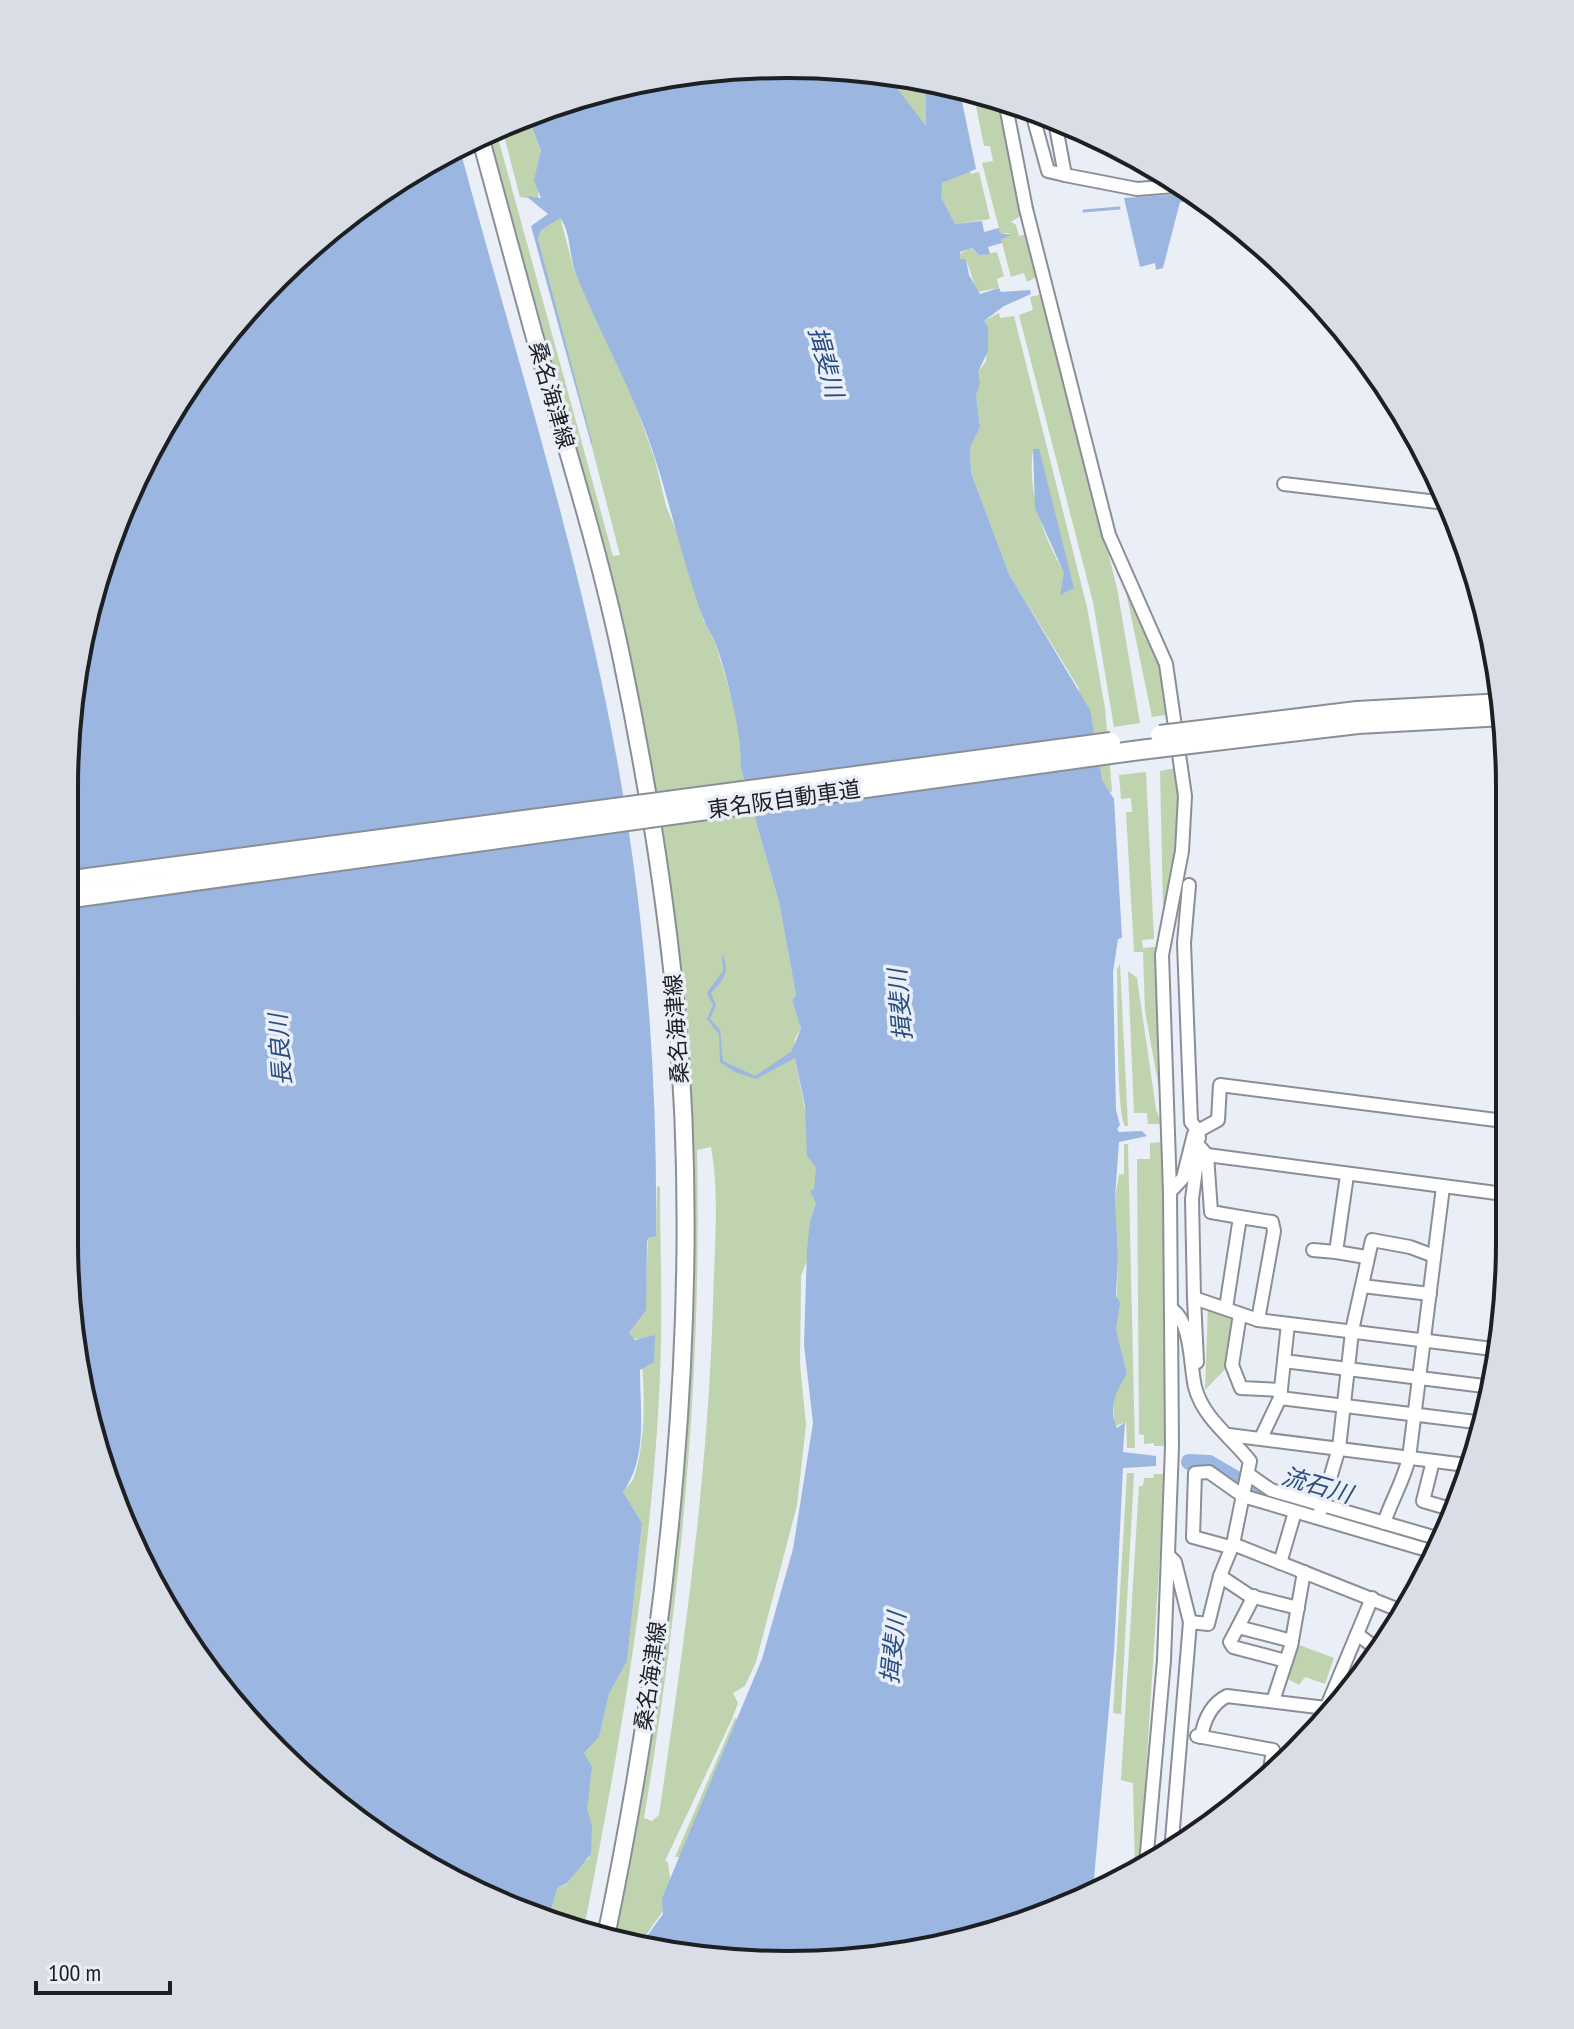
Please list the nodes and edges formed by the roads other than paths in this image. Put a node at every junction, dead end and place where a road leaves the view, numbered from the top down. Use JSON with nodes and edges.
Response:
{"nodes":[{"id":1,"x":1007,"y":114,"type":"edge"},
{"id":2,"x":1035,"y":123,"type":"edge"},
{"id":3,"x":1057,"y":132,"type":"edge"},
{"id":4,"x":483,"y":147,"type":"edge"},
{"id":5,"x":1065,"y":175,"type":"junction"},
{"id":6,"x":1164,"y":187,"type":"edge"},
{"id":7,"x":1284,"y":484,"type":"dead end"},
{"id":8,"x":1436,"y":502,"type":"edge"},
{"id":9,"x":1491,"y":703,"type":"edge"},
{"id":10,"x":1492,"y":717,"type":"edge"},
{"id":11,"x":78,"y":879,"type":"edge"},
{"id":12,"x":1189,"y":885,"type":"dead end"},
{"id":13,"x":78,"y":897,"type":"edge"},
{"id":14,"x":1496,"y":1120,"type":"edge"},
{"id":15,"x":1198,"y":1131,"type":"junction"},
{"id":16,"x":1203,"y":1151,"type":"junction"},
{"id":17,"x":1347,"y":1175,"type":"junction"},
{"id":18,"x":1443,"y":1187,"type":"junction"},
{"id":19,"x":1170,"y":1192,"type":"junction"},
{"id":20,"x":1496,"y":1193,"type":"edge"},
{"id":21,"x":1240,"y":1217,"type":"junction"},
{"id":22,"x":1313,"y":1250,"type":"dead end"},
{"id":23,"x":1336,"y":1252,"type":"junction"},
{"id":24,"x":1434,"y":1256,"type":"junction"},
{"id":25,"x":1366,"y":1257,"type":"junction"},
{"id":26,"x":1362,"y":1286,"type":"junction"},
{"id":27,"x":1430,"y":1294,"type":"junction"},
{"id":28,"x":1194,"y":1298,"type":"junction"},
{"id":29,"x":1226,"y":1308,"type":"junction"},
{"id":30,"x":1173,"y":1310,"type":"junction"},
{"id":31,"x":1240,"y":1314,"type":"junction"},
{"id":32,"x":1258,"y":1320,"type":"junction"},
{"id":33,"x":1288,"y":1324,"type":"junction"},
{"id":34,"x":1353,"y":1329,"type":"junction"},
{"id":35,"x":1424,"y":1340,"type":"junction"},
{"id":36,"x":1488,"y":1348,"type":"edge"},
{"id":37,"x":1284,"y":1361,"type":"junction"},
{"id":38,"x":1348,"y":1370,"type":"junction"},
{"id":39,"x":1419,"y":1378,"type":"junction"},
{"id":40,"x":1481,"y":1386,"type":"edge"},
{"id":41,"x":1197,"y":1393,"type":"junction"},
{"id":42,"x":1280,"y":1394,"type":"junction"},
{"id":43,"x":1344,"y":1405,"type":"junction"},
{"id":44,"x":1415,"y":1414,"type":"junction"},
{"id":45,"x":1473,"y":1422,"type":"edge"},
{"id":46,"x":1229,"y":1435,"type":"junction"},
{"id":47,"x":1259,"y":1438,"type":"junction"},
{"id":48,"x":1339,"y":1448,"type":"junction"},
{"id":49,"x":1409,"y":1458,"type":"junction"},
{"id":50,"x":1433,"y":1461,"type":"junction"},
{"id":51,"x":1460,"y":1464,"type":"edge"},
{"id":52,"x":1246,"y":1481,"type":"junction"},
{"id":53,"x":1444,"y":1507,"type":"edge"},
{"id":54,"x":1320,"y":1511,"type":"junction"},
{"id":55,"x":1295,"y":1512,"type":"junction"},
{"id":56,"x":1384,"y":1523,"type":"junction"},
{"id":57,"x":1432,"y":1537,"type":"edge"},
{"id":58,"x":1231,"y":1545,"type":"junction"},
{"id":59,"x":1426,"y":1549,"type":"edge"},
{"id":60,"x":1170,"y":1556,"type":"junction"},
{"id":61,"x":1280,"y":1563,"type":"junction"},
{"id":62,"x":1304,"y":1572,"type":"junction"},
{"id":63,"x":1220,"y":1576,"type":"junction"},
{"id":64,"x":1254,"y":1596,"type":"junction"},
{"id":65,"x":1372,"y":1598,"type":"junction"},
{"id":66,"x":1298,"y":1608,"type":"junction"},
{"id":67,"x":1394,"y":1608,"type":"edge"},
{"id":68,"x":1190,"y":1622,"type":"junction"},
{"id":69,"x":1238,"y":1627,"type":"junction"},
{"id":70,"x":1357,"y":1634,"type":"junction"},
{"id":71,"x":1292,"y":1641,"type":"junction"},
{"id":72,"x":1371,"y":1644,"type":"edge"},
{"id":73,"x":1286,"y":1661,"type":"junction"},
{"id":74,"x":1331,"y":1695,"type":"edge"},
{"id":75,"x":1273,"y":1701,"type":"junction"},
{"id":76,"x":1321,"y":1707,"type":"edge"},
{"id":77,"x":1182,"y":1734,"type":"junction"},
{"id":78,"x":1201,"y":1737,"type":"junction"},
{"id":79,"x":1272,"y":1758,"type":"edge"},
{"id":80,"x":1172,"y":1837,"type":"edge"},
{"id":81,"x":1147,"y":1853,"type":"edge"},
{"id":82,"x":607,"y":1928,"type":"edge"}],
"edges":[{"from":1,"to":19,"type":"street"},
{"from":2,"to":5,"type":"street"},
{"from":3,"to":5,"type":"street"},
{"from":4,"to":82,"type":"main road","name":"桑名海津線"},
{"from":5,"to":6,"type":"street"},
{"from":7,"to":8,"type":"street"},
{"from":9,"to":11,"type":"highway","name":"東名阪自動車道","bridge":true},
{"from":10,"to":13,"type":"highway","name":"東名阪自動車道","bridge":true},
{"from":12,"to":15,"type":"street"},
{"from":14,"to":15,"type":"street"},
{"from":15,"to":16,"type":"street"},
{"from":15,"to":19,"type":"street"},
{"from":16,"to":17,"type":"street"},
{"from":16,"to":21,"type":"street"},
{"from":16,"to":28,"type":"street"},
{"from":17,"to":18,"type":"street"},
{"from":17,"to":23,"type":"street"},
{"from":18,"to":20,"type":"street"},
{"from":18,"to":24,"type":"street"},
{"from":19,"to":30,"type":"street"},
{"from":21,"to":29,"type":"street"},
{"from":21,"to":32,"type":"street"},
{"from":22,"to":23,"type":"street"},
{"from":23,"to":25,"type":"street"},
{"from":24,"to":25,"type":"street"},
{"from":24,"to":27,"type":"street"},
{"from":25,"to":26,"type":"street"},
{"from":26,"to":27,"type":"street"},
{"from":26,"to":34,"type":"street"},
{"from":27,"to":35,"type":"street"},
{"from":28,"to":29,"type":"street"},
{"from":28,"to":41,"type":"street"},
{"from":29,"to":31,"type":"street"},
{"from":30,"to":41,"type":"street"},
{"from":30,"to":60,"type":"street"},
{"from":31,"to":32,"type":"street"},
{"from":31,"to":42,"type":"street"},
{"from":32,"to":33,"type":"street"},
{"from":33,"to":34,"type":"street"},
{"from":33,"to":37,"type":"street"},
{"from":34,"to":35,"type":"street"},
{"from":34,"to":38,"type":"street"},
{"from":35,"to":36,"type":"street"},
{"from":35,"to":39,"type":"street"},
{"from":37,"to":38,"type":"street"},
{"from":37,"to":42,"type":"street"},
{"from":38,"to":39,"type":"street"},
{"from":38,"to":43,"type":"street"},
{"from":39,"to":40,"type":"street"},
{"from":39,"to":44,"type":"street"},
{"from":41,"to":46,"type":"street"},
{"from":42,"to":43,"type":"street"},
{"from":42,"to":47,"type":"street"},
{"from":43,"to":44,"type":"street"},
{"from":43,"to":48,"type":"street"},
{"from":44,"to":45,"type":"street"},
{"from":44,"to":49,"type":"street"},
{"from":46,"to":47,"type":"street"},
{"from":46,"to":52,"type":"street"},
{"from":47,"to":48,"type":"street"},
{"from":47,"to":52,"type":"street"},
{"from":48,"to":49,"type":"street"},
{"from":48,"to":54,"type":"street"},
{"from":49,"to":50,"type":"street"},
{"from":49,"to":56,"type":"street"},
{"from":50,"to":51,"type":"street"},
{"from":50,"to":53,"type":"street"},
{"from":52,"to":54,"type":"street"},
{"from":52,"to":55,"type":"street"},
{"from":52,"to":58,"type":"street"},
{"from":52,"to":58,"type":"street"},
{"from":54,"to":55,"type":"street"},
{"from":54,"to":56,"type":"street"},
{"from":54,"to":59,"type":"street"},
{"from":55,"to":61,"type":"street"},
{"from":56,"to":57,"type":"street"},
{"from":58,"to":61,"type":"street"},
{"from":58,"to":63,"type":"street"},
{"from":60,"to":68,"type":"street"},
{"from":60,"to":81,"type":"street"},
{"from":61,"to":62,"type":"street"},
{"from":62,"to":65,"type":"street"},
{"from":62,"to":66,"type":"street"},
{"from":63,"to":64,"type":"street"},
{"from":63,"to":68,"type":"street"},
{"from":64,"to":66,"type":"street"},
{"from":64,"to":69,"type":"street"},
{"from":65,"to":67,"type":"street"},
{"from":65,"to":70,"type":"street"},
{"from":66,"to":71,"type":"street"},
{"from":68,"to":77,"type":"street"},
{"from":69,"to":71,"type":"street"},
{"from":69,"to":73,"type":"street"},
{"from":70,"to":72,"type":"street"},
{"from":70,"to":74,"type":"street"},
{"from":71,"to":73,"type":"street"},
{"from":73,"to":75,"type":"street"},
{"from":75,"to":76,"type":"street"},
{"from":75,"to":78,"type":"street"},
{"from":77,"to":78,"type":"street"},
{"from":77,"to":80,"type":"street"},
{"from":78,"to":79,"type":"street"}]}
